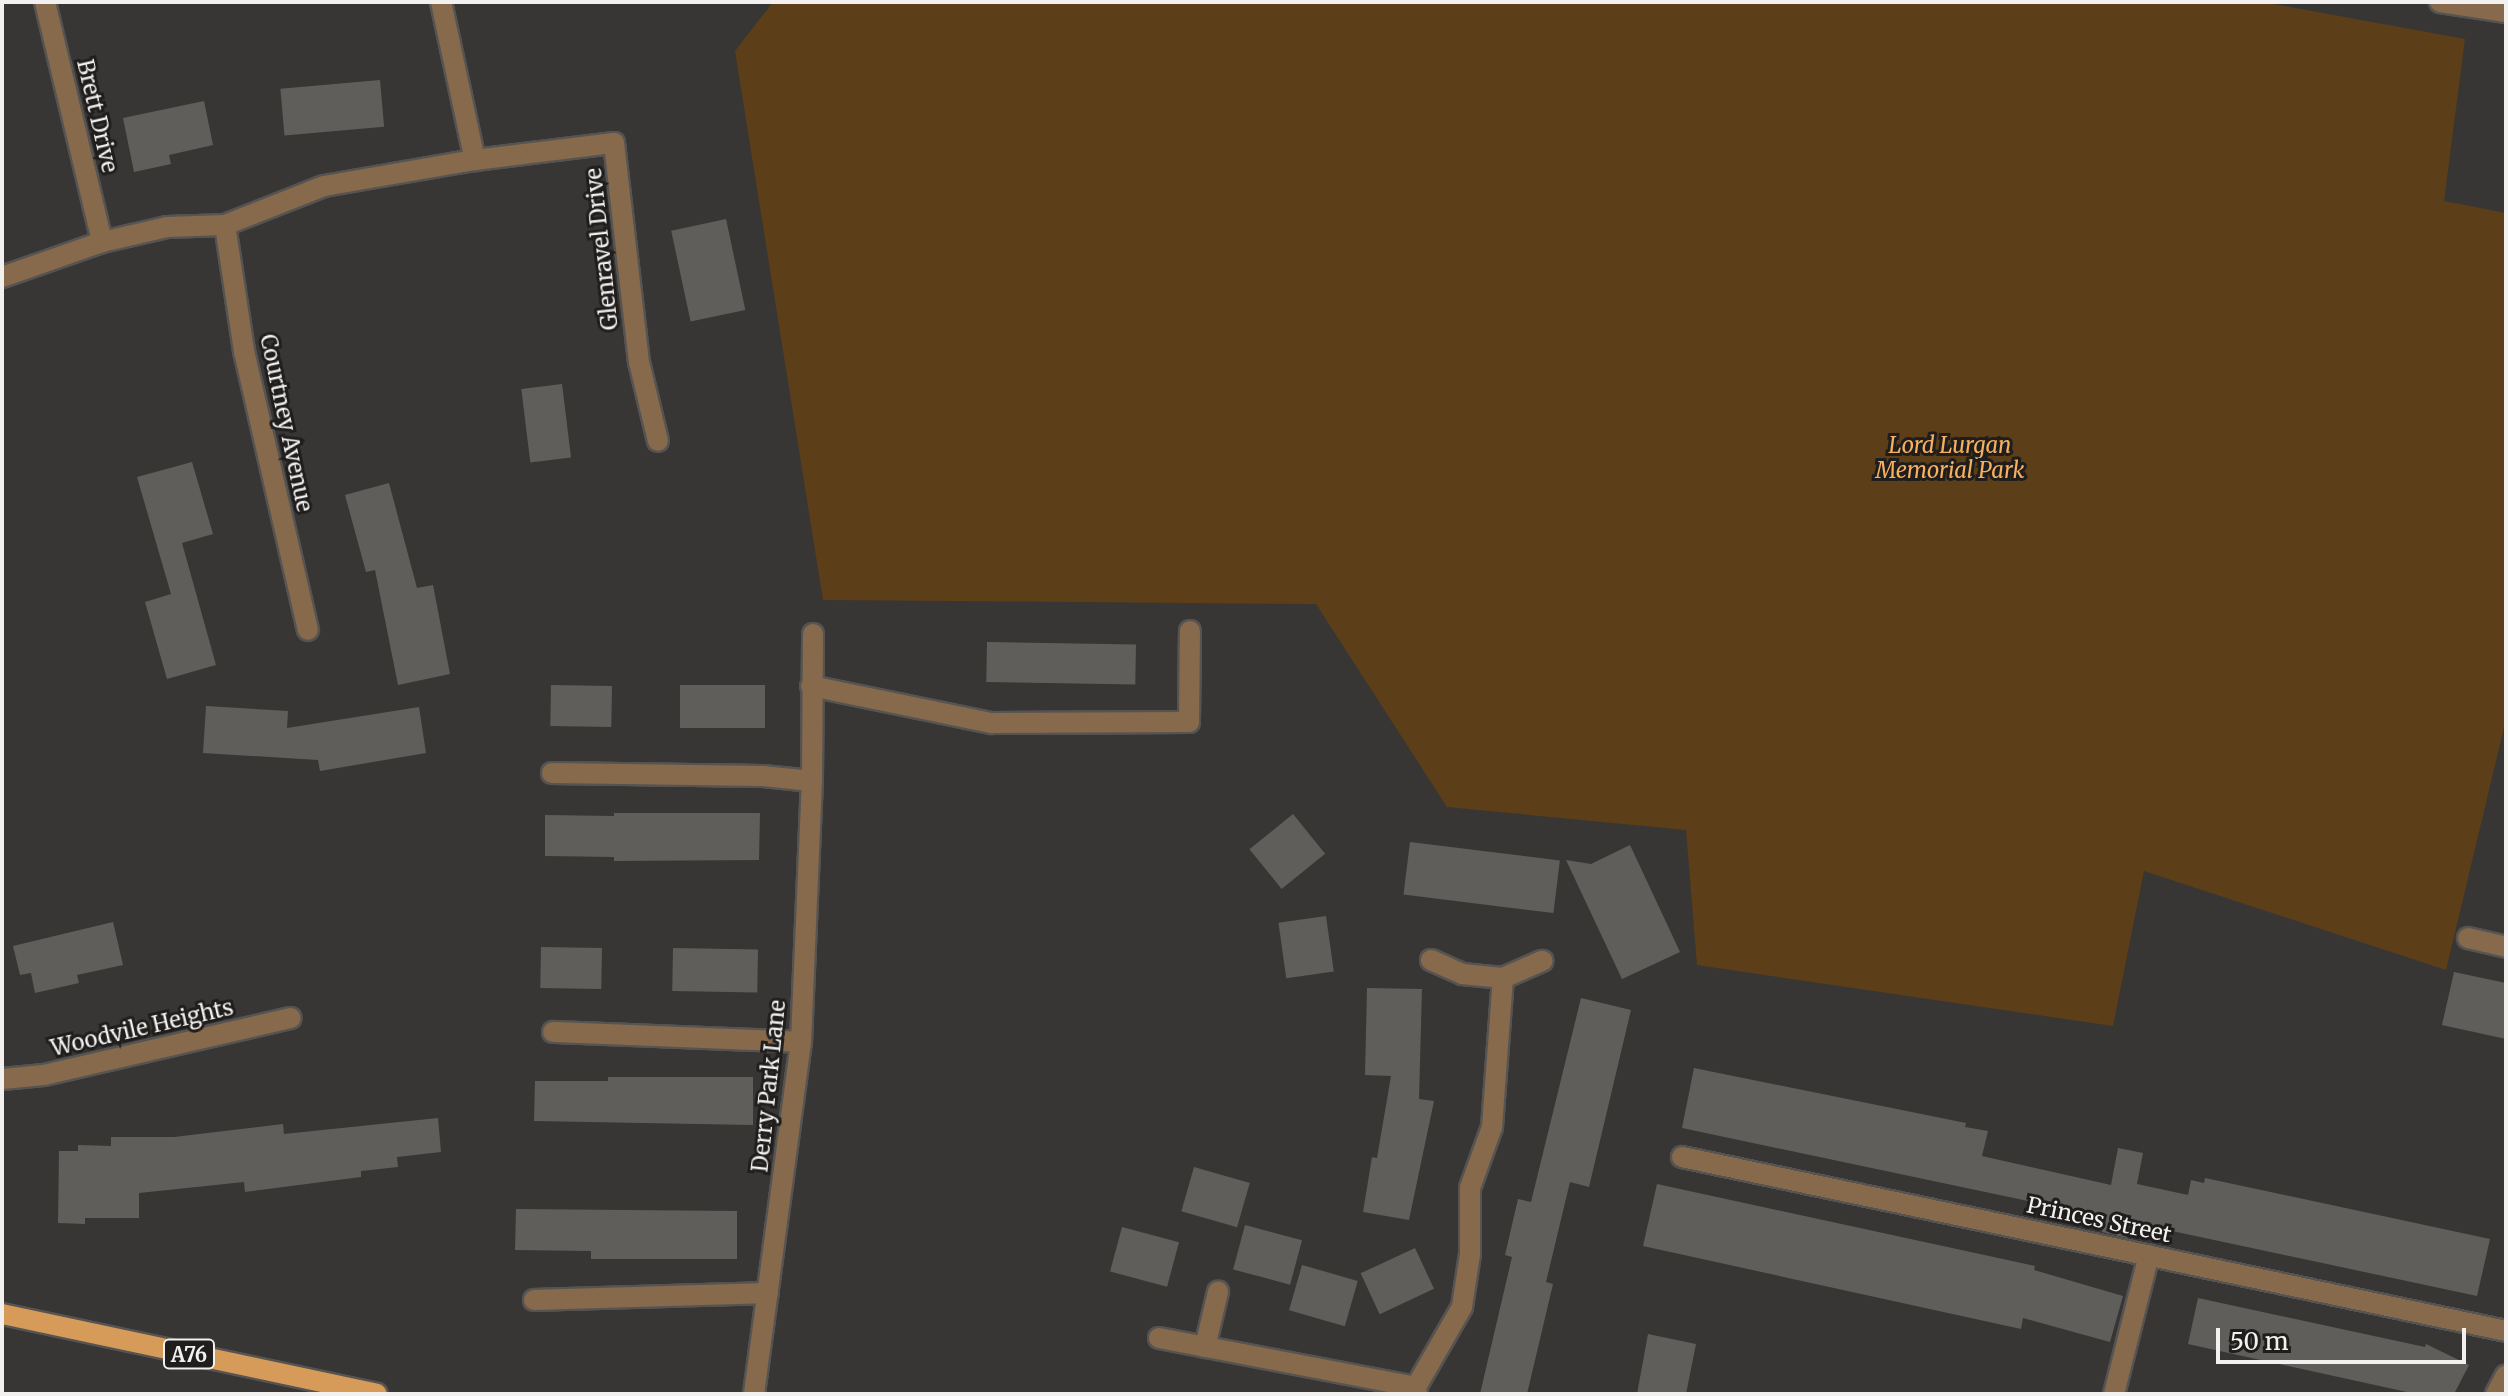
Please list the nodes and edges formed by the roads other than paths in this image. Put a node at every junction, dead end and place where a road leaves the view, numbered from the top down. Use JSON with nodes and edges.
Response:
{"nodes":[{"id":1,"x":45,"y":2,"type":"edge"},
{"id":2,"x":441,"y":2,"type":"edge"},
{"id":3,"x":2440,"y":2,"type":"edge"},
{"id":4,"x":2506,"y":12,"type":"edge"},
{"id":5,"x":475,"y":160,"type":"junction"},
{"id":6,"x":225,"y":225,"type":"junction"},
{"id":7,"x":102,"y":242,"type":"junction"},
{"id":8,"x":2,"y":277,"type":"edge"},
{"id":9,"x":658,"y":441,"type":"dead end"},
{"id":10,"x":308,"y":630,"type":"dead end"},
{"id":11,"x":1190,"y":631,"type":"dead end"},
{"id":12,"x":813,"y":634,"type":"dead end"},
{"id":13,"x":811,"y":686,"type":"junction"},
{"id":14,"x":552,"y":773,"type":"dead end"},
{"id":15,"x":812,"y":781,"type":"junction"},
{"id":16,"x":2468,"y":938,"type":"dead end"},
{"id":17,"x":2506,"y":947,"type":"edge"},
{"id":18,"x":1431,"y":960,"type":"dead end"},
{"id":19,"x":1542,"y":961,"type":"dead end"},
{"id":20,"x":1503,"y":978,"type":"junction"},
{"id":21,"x":291,"y":1018,"type":"dead end"},
{"id":22,"x":553,"y":1032,"type":"dead end"},
{"id":23,"x":801,"y":1042,"type":"junction"},
{"id":24,"x":2,"y":1079,"type":"edge"},
{"id":25,"x":1682,"y":1157,"type":"dead end"},
{"id":26,"x":2149,"y":1255,"type":"junction"},
{"id":27,"x":1218,"y":1292,"type":"dead end"},
{"id":28,"x":768,"y":1293,"type":"junction"},
{"id":29,"x":534,"y":1300,"type":"dead end"},
{"id":30,"x":2,"y":1314,"type":"edge"},
{"id":31,"x":2506,"y":1331,"type":"edge"},
{"id":32,"x":1159,"y":1338,"type":"dead end"},
{"id":33,"x":1205,"y":1347,"type":"junction"},
{"id":34,"x":2506,"y":1375,"type":"edge"},
{"id":35,"x":1417,"y":1390,"type":"edge"},
{"id":36,"x":377,"y":1394,"type":"edge"},
{"id":37,"x":754,"y":1394,"type":"edge"},
{"id":38,"x":2114,"y":1394,"type":"edge"},
{"id":39,"x":2496,"y":1394,"type":"edge"}],
"edges":[{"from":1,"to":7,"type":"street","name":"Brett Drive"},
{"from":2,"to":5,"type":"street"},
{"from":3,"to":4,"type":"street"},
{"from":5,"to":6,"type":"street"},
{"from":5,"to":9,"type":"street","name":"Glenravel Drive"},
{"from":6,"to":7,"type":"street"},
{"from":6,"to":10,"type":"street","name":"Courtney Avenue"},
{"from":7,"to":8,"type":"street"},
{"from":11,"to":13,"type":"street"},
{"from":12,"to":13,"type":"street","name":"Derry Park Lane"},
{"from":13,"to":15,"type":"street","name":"Derry Park Lane"},
{"from":14,"to":15,"type":"street"},
{"from":15,"to":23,"type":"street","name":"Derry Park Lane"},
{"from":16,"to":17,"type":"street"},
{"from":18,"to":20,"type":"street"},
{"from":19,"to":20,"type":"street"},
{"from":20,"to":35,"type":"street"},
{"from":21,"to":24,"type":"street","name":"Woodvile Heights"},
{"from":22,"to":23,"type":"street"},
{"from":23,"to":28,"type":"street","name":"Derry Park Lane"},
{"from":25,"to":26,"type":"street","name":"Princes Street"},
{"from":26,"to":31,"type":"street","name":"Princes Street"},
{"from":26,"to":38,"type":"street"},
{"from":27,"to":33,"type":"street"},
{"from":28,"to":29,"type":"street"},
{"from":28,"to":37,"type":"street","name":"Derry Park Lane"},
{"from":30,"to":36,"type":"main road","number":"A76"},
{"from":32,"to":33,"type":"street"},
{"from":33,"to":35,"type":"street"},
{"from":34,"to":39,"type":"street"}]}
